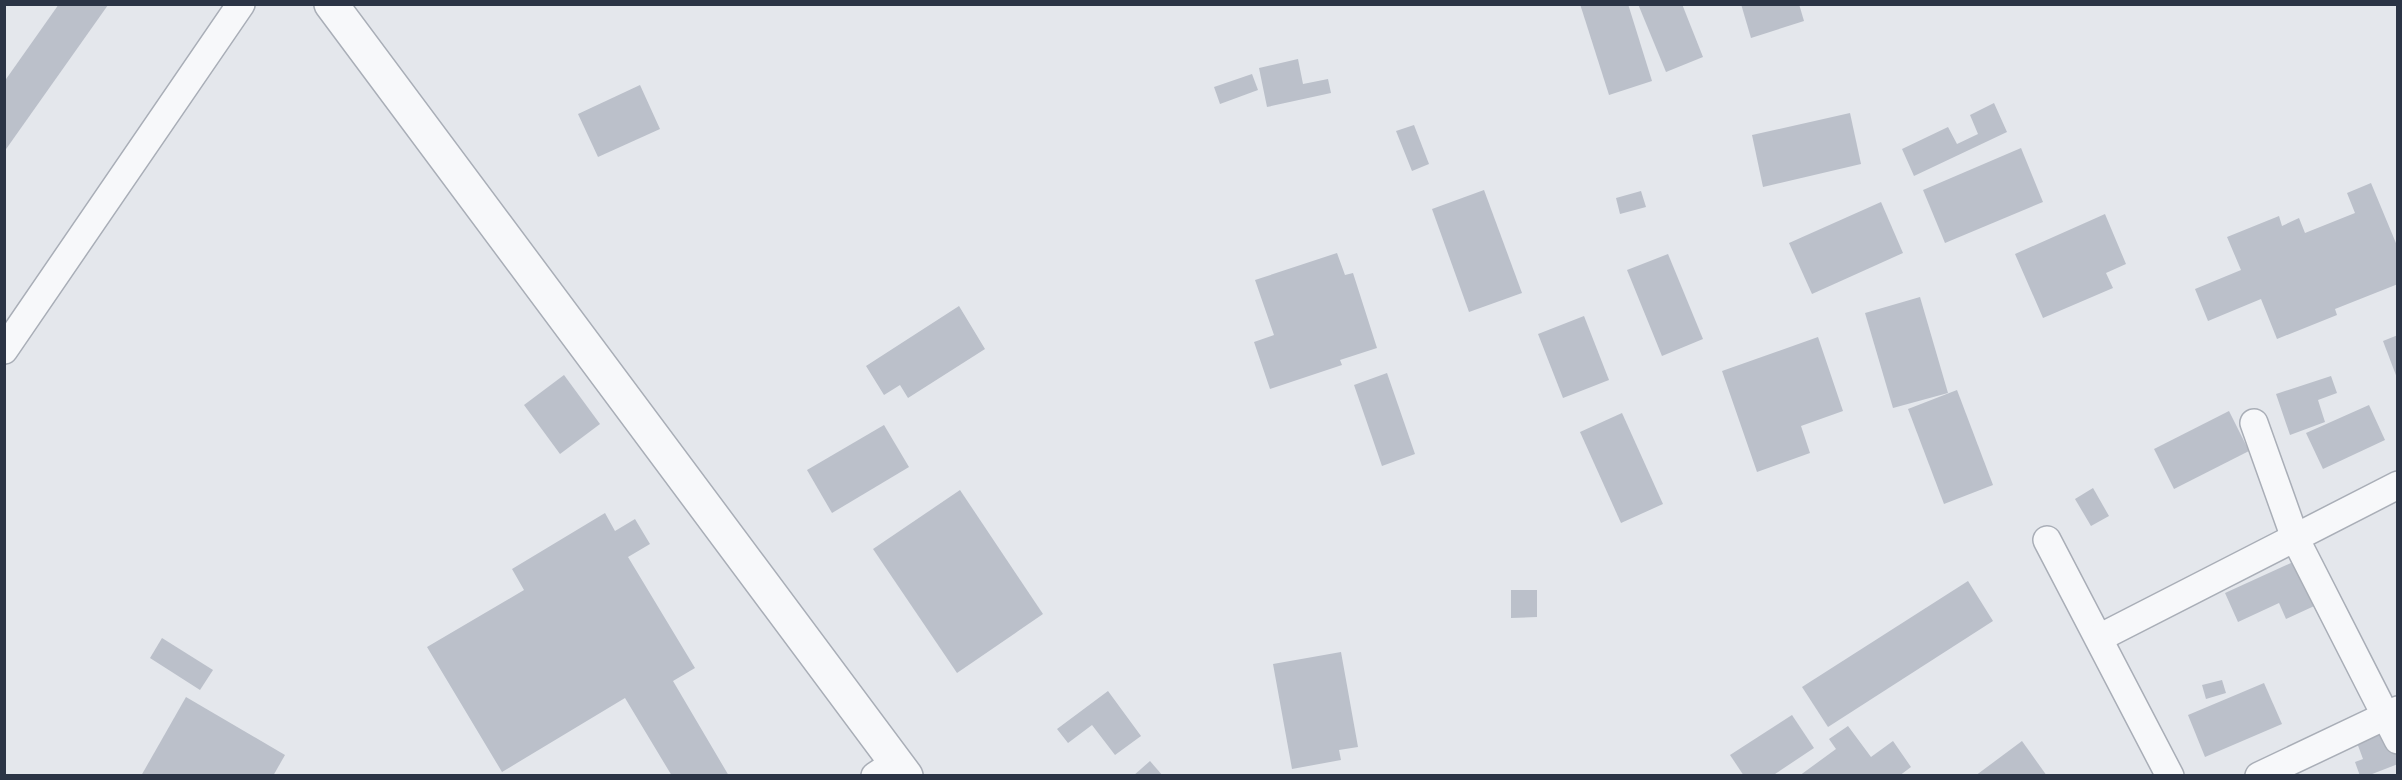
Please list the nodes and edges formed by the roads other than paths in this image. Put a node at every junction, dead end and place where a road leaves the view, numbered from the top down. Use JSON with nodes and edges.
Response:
{"nodes":[{"id":1,"x":242,"y":4,"type":"edge"},
{"id":2,"x":332,"y":4,"type":"edge"},
{"id":3,"x":4,"y":350,"type":"edge"},
{"id":4,"x":2254,"y":423,"type":"dead end"},
{"id":5,"x":2397,"y":485,"type":"edge"},
{"id":6,"x":2295,"y":538,"type":"junction"},
{"id":7,"x":2047,"y":540,"type":"dead end"},
{"id":8,"x":2098,"y":638,"type":"junction"},
{"id":9,"x":2393,"y":722,"type":"edge"},
{"id":10,"x":892,"y":771,"type":"edge"},
{"id":11,"x":2170,"y":776,"type":"edge"},
{"id":12,"x":2259,"y":776,"type":"edge"}],
"edges":[{"from":1,"to":3,"type":"street"},
{"from":2,"to":10,"type":"street"},
{"from":4,"to":6,"type":"street"},
{"from":5,"to":6,"type":"street"},
{"from":6,"to":8,"type":"street"},
{"from":6,"to":9,"type":"street"},
{"from":7,"to":8,"type":"street"},
{"from":8,"to":11,"type":"street"},
{"from":9,"to":12,"type":"street"}]}
